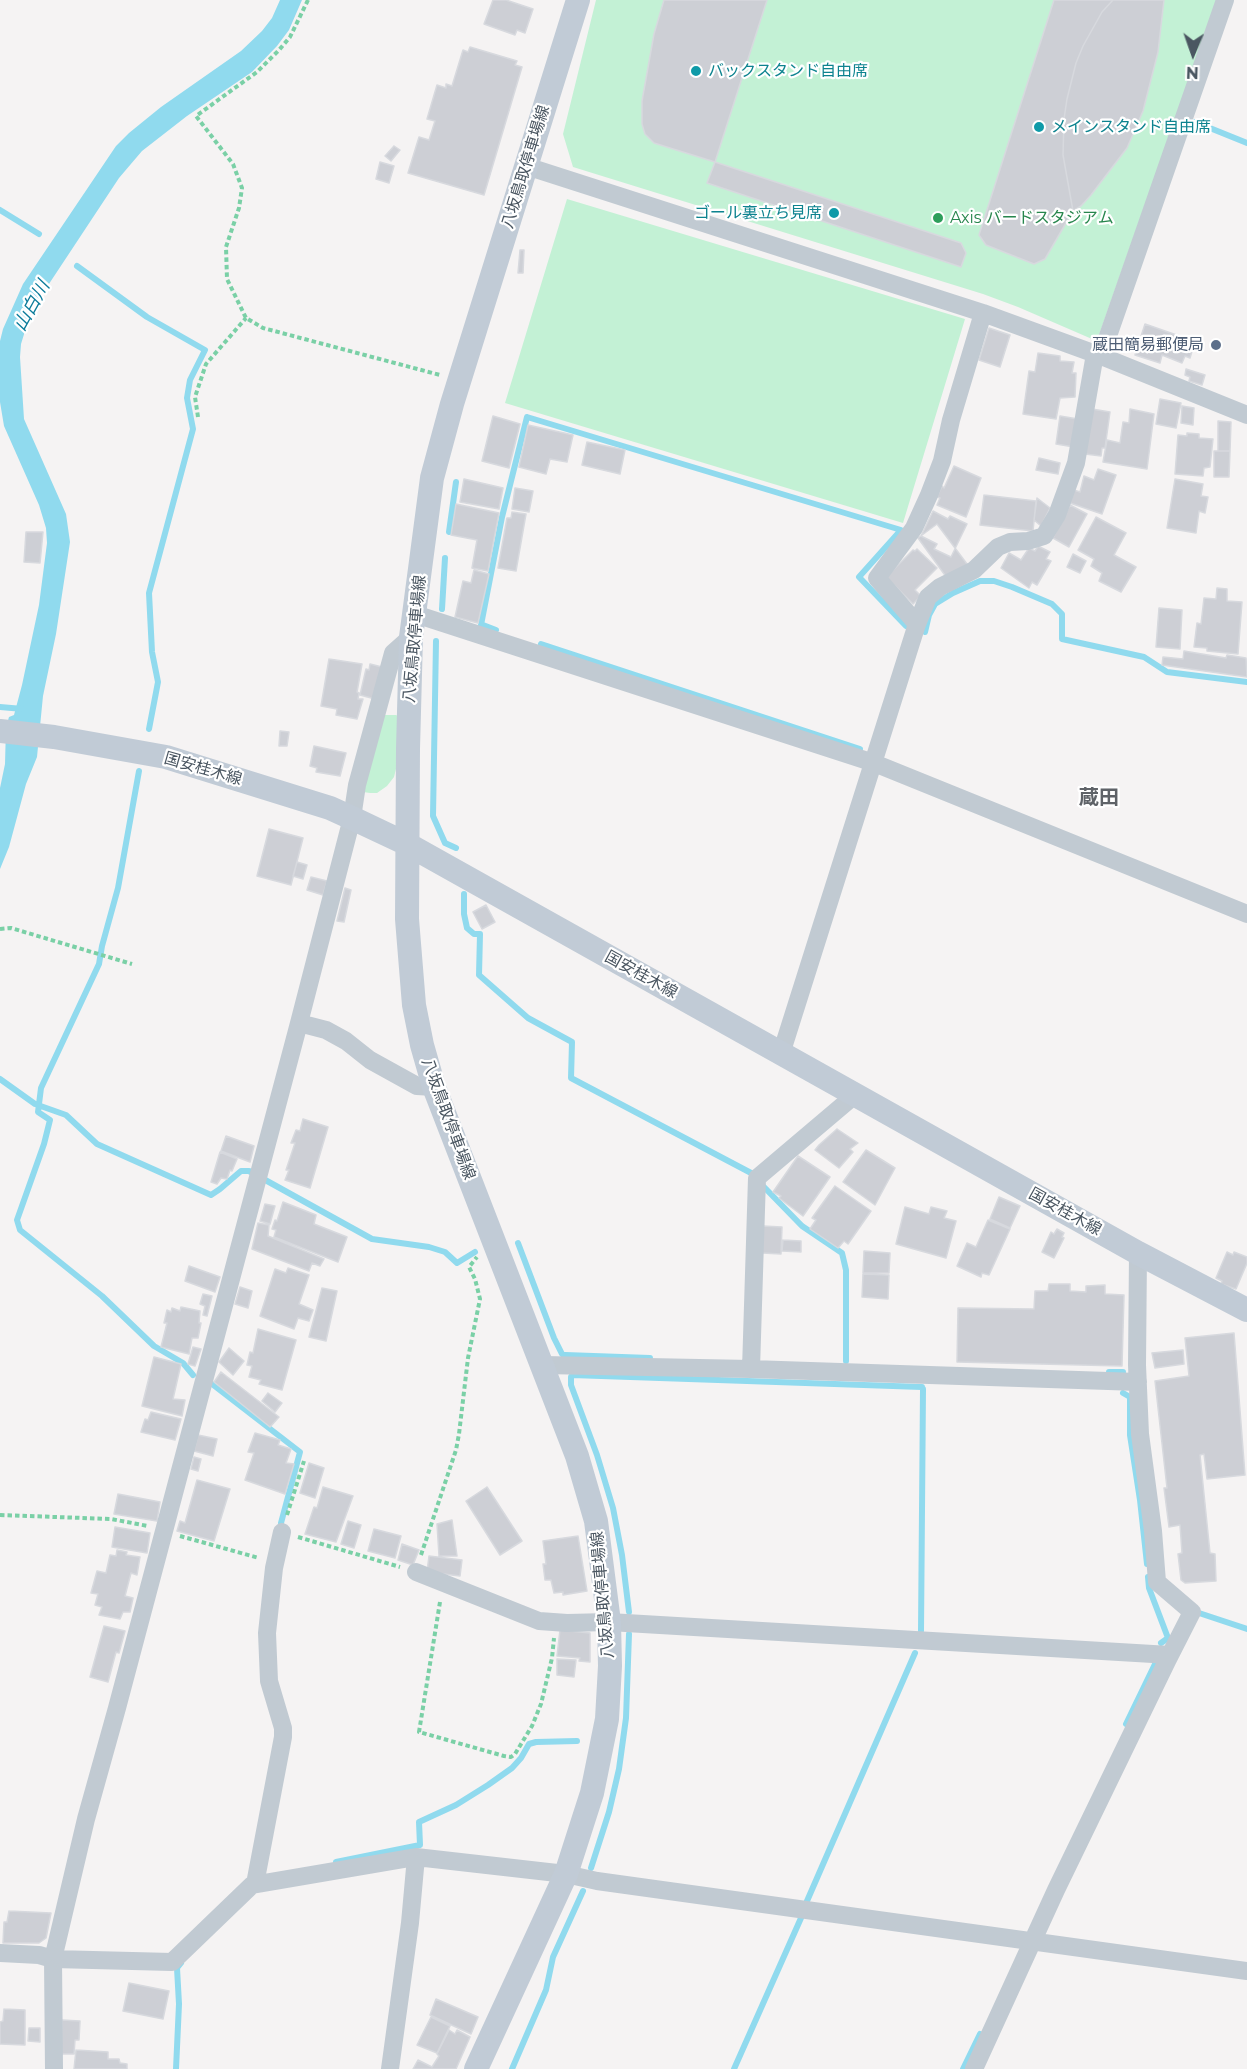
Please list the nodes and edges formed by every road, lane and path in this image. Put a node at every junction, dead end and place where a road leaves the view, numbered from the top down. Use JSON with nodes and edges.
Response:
{"nodes":[{"id":1,"x":308,"y":0,"type":"edge"},
{"id":2,"x":578,"y":0,"type":"edge"},
{"id":3,"x":1225,"y":0,"type":"edge"},
{"id":4,"x":526,"y":166,"type":"junction"},
{"id":5,"x":983,"y":313,"type":"junction"},
{"id":6,"x":246,"y":318,"type":"junction"},
{"id":7,"x":1098,"y":355,"type":"junction"},
{"id":8,"x":460,"y":380,"type":"junction"},
{"id":9,"x":1247,"y":415,"type":"edge"},
{"id":10,"x":198,"y":417,"type":"dead end"},
{"id":11,"x":917,"y":624,"type":"junction"},
{"id":12,"x":413,"y":626,"type":"junction"},
{"id":13,"x":0,"y":731,"type":"edge"},
{"id":14,"x":874,"y":763,"type":"junction"},
{"id":15,"x":352,"y":818,"type":"junction"},
{"id":16,"x":407,"y":844,"type":"junction"},
{"id":17,"x":1247,"y":914,"type":"edge"},
{"id":18,"x":0,"y":929,"type":"edge"},
{"id":19,"x":132,"y":964,"type":"dead end"},
{"id":20,"x":299,"y":1023,"type":"junction"},
{"id":21,"x":782,"y":1054,"type":"junction"},
{"id":22,"x":434,"y":1087,"type":"junction"},
{"id":23,"x":855,"y":1095,"type":"junction"},
{"id":24,"x":492,"y":1238,"type":"junction"},
{"id":25,"x":1138,"y":1253,"type":"junction"},
{"id":26,"x":1247,"y":1310,"type":"edge"},
{"id":27,"x":543,"y":1365,"type":"junction"},
{"id":28,"x":751,"y":1369,"type":"junction"},
{"id":29,"x":1138,"y":1382,"type":"junction"},
{"id":30,"x":304,"y":1461,"type":"dead end"},
{"id":31,"x":0,"y":1515,"type":"edge"},
{"id":32,"x":163,"y":1530,"type":"junction"},
{"id":33,"x":282,"y":1532,"type":"junction"},
{"id":34,"x":275,"y":1562,"type":"junction"},
{"id":35,"x":416,"y":1572,"type":"junction"},
{"id":36,"x":443,"y":1583,"type":"junction"},
{"id":37,"x":609,"y":1622,"type":"junction"},
{"id":38,"x":556,"y":1623,"type":"junction"},
{"id":39,"x":1170,"y":1655,"type":"junction"},
{"id":40,"x":416,"y":1857,"type":"junction"},
{"id":41,"x":566,"y":1874,"type":"junction"},
{"id":42,"x":255,"y":1884,"type":"junction"},
{"id":43,"x":1033,"y":1941,"type":"junction"},
{"id":44,"x":0,"y":1953,"type":"edge"},
{"id":45,"x":53,"y":1959,"type":"junction"},
{"id":46,"x":1247,"y":1971,"type":"edge"},
{"id":47,"x":54,"y":2069,"type":"edge"},
{"id":48,"x":390,"y":2069,"type":"edge"},
{"id":49,"x":476,"y":2069,"type":"edge"},
{"id":50,"x":974,"y":2069,"type":"edge"}],
"edges":[{"from":1,"to":6,"type":"path"},
{"from":2,"to":4,"type":"main road","name":"八坂鳥取停車場線"},
{"from":3,"to":7,"type":"street"},
{"from":4,"to":5,"type":"street"},
{"from":4,"to":8,"type":"main road","name":"八坂鳥取停車場線"},
{"from":5,"to":7,"type":"street"},
{"from":5,"to":11,"type":"street"},
{"from":6,"to":8,"type":"path"},
{"from":6,"to":10,"type":"path"},
{"from":7,"to":9,"type":"street"},
{"from":7,"to":11,"type":"street"},
{"from":8,"to":12,"type":"main road","name":"八坂鳥取停車場線"},
{"from":11,"to":14,"type":"street"},
{"from":12,"to":14,"type":"street"},
{"from":12,"to":15,"type":"street"},
{"from":12,"to":16,"type":"main road","name":"八坂鳥取停車場線"},
{"from":13,"to":15,"type":"main road","name":"国安桂木線"},
{"from":14,"to":17,"type":"street"},
{"from":14,"to":21,"type":"street"},
{"from":15,"to":16,"type":"main road","name":"国安桂木線"},
{"from":15,"to":20,"type":"street"},
{"from":16,"to":21,"type":"main road","name":"国安桂木線"},
{"from":16,"to":22,"type":"main road","name":"八坂鳥取停車場線"},
{"from":18,"to":19,"type":"path"},
{"from":20,"to":22,"type":"street"},
{"from":20,"to":32,"type":"street"},
{"from":21,"to":23,"type":"main road","name":"国安桂木線"},
{"from":22,"to":24,"type":"main road","name":"八坂鳥取停車場線"},
{"from":23,"to":25,"type":"main road","name":"国安桂木線"},
{"from":23,"to":28,"type":"street"},
{"from":24,"to":27,"type":"main road","name":"八坂鳥取停車場線"},
{"from":24,"to":35,"type":"path"},
{"from":25,"to":26,"type":"main road","name":"国安桂木線"},
{"from":25,"to":29,"type":"street"},
{"from":27,"to":28,"type":"street"},
{"from":27,"to":37,"type":"main road","name":"八坂鳥取停車場線"},
{"from":28,"to":29,"type":"street"},
{"from":29,"to":39,"type":"street"},
{"from":30,"to":33,"type":"path"},
{"from":31,"to":32,"type":"path"},
{"from":32,"to":34,"type":"path"},
{"from":32,"to":45,"type":"street"},
{"from":33,"to":34,"type":"street"},
{"from":33,"to":35,"type":"path"},
{"from":34,"to":42,"type":"street"},
{"from":35,"to":36,"type":"street"},
{"from":36,"to":38,"type":"street"},
{"from":36,"to":38,"type":"path"},
{"from":37,"to":38,"type":"street"},
{"from":37,"to":39,"type":"street"},
{"from":37,"to":41,"type":"main road","name":"八坂鳥取停車場線"},
{"from":39,"to":43,"type":"street"},
{"from":40,"to":41,"type":"street"},
{"from":40,"to":42,"type":"street"},
{"from":40,"to":48,"type":"street"},
{"from":41,"to":43,"type":"street"},
{"from":41,"to":49,"type":"main road","name":"八坂鳥取停車場線"},
{"from":42,"to":45,"type":"street"},
{"from":43,"to":46,"type":"street"},
{"from":43,"to":50,"type":"street"},
{"from":44,"to":45,"type":"street"},
{"from":45,"to":47,"type":"street"}]}
